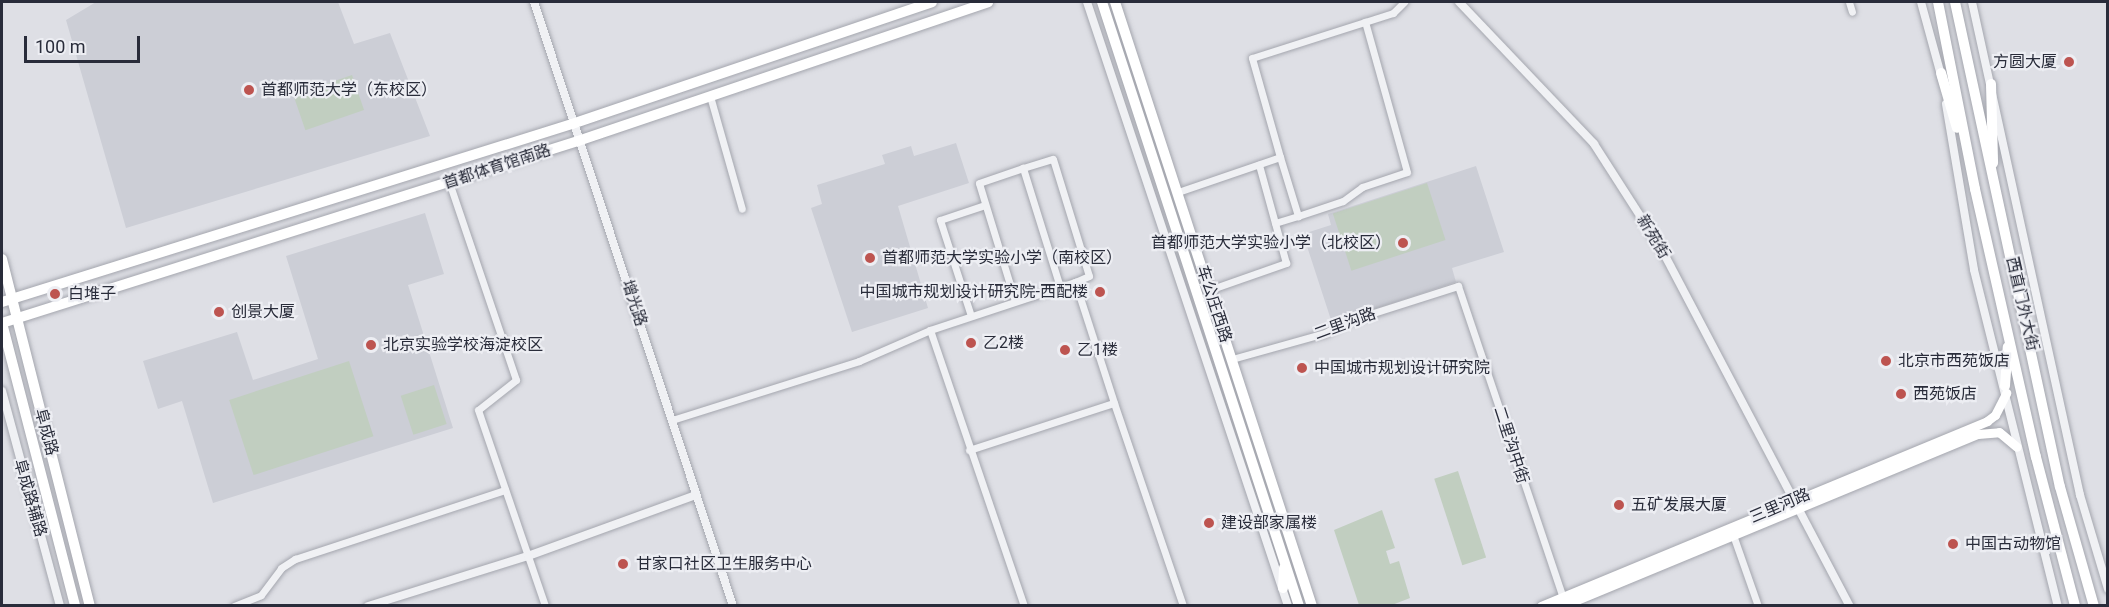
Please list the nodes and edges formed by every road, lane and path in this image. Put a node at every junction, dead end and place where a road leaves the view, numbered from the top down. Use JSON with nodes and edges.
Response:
{"nodes":[{"id":1,"x":534,"y":2,"type":"edge"},
{"id":2,"x":932,"y":2,"type":"edge"},
{"id":3,"x":988,"y":2,"type":"edge"},
{"id":4,"x":1087,"y":2,"type":"edge"},
{"id":5,"x":1102,"y":2,"type":"edge"},
{"id":6,"x":1116,"y":2,"type":"edge"},
{"id":7,"x":1404,"y":2,"type":"edge"},
{"id":8,"x":1460,"y":2,"type":"edge"},
{"id":9,"x":1849,"y":2,"type":"edge"},
{"id":10,"x":1922,"y":2,"type":"edge"},
{"id":11,"x":1938,"y":2,"type":"edge"},
{"id":12,"x":1954,"y":2,"type":"edge"},
{"id":13,"x":1972,"y":2,"type":"edge"},
{"id":14,"x":1852,"y":12,"type":"dead end"},
{"id":15,"x":1365,"y":22,"type":"junction"},
{"id":16,"x":1941,"y":74,"type":"junction"},
{"id":17,"x":1991,"y":84,"type":"junction"},
{"id":18,"x":710,"y":96,"type":"junction"},
{"id":19,"x":573,"y":124,"type":"junction"},
{"id":20,"x":578,"y":141,"type":"junction"},
{"id":21,"x":1280,"y":158,"type":"junction"},
{"id":22,"x":1259,"y":165,"type":"junction"},
{"id":23,"x":1023,"y":168,"type":"junction"},
{"id":24,"x":449,"y":182,"type":"junction"},
{"id":25,"x":1994,"y":187,"type":"junction"},
{"id":26,"x":1975,"y":189,"type":"junction"},
{"id":27,"x":1178,"y":192,"type":"junction"},
{"id":28,"x":986,"y":204,"type":"junction"},
{"id":29,"x":742,"y":209,"type":"dead end"},
{"id":30,"x":1298,"y":216,"type":"junction"},
{"id":31,"x":1275,"y":223,"type":"junction"},
{"id":32,"x":2,"y":259,"type":"edge"},
{"id":33,"x":1075,"y":282,"type":"junction"},
{"id":34,"x":1458,"y":286,"type":"joint"},
{"id":35,"x":1060,"y":287,"type":"junction"},
{"id":36,"x":1209,"y":290,"type":"junction"},
{"id":37,"x":6,"y":301,"type":"edge"},
{"id":38,"x":1016,"y":301,"type":"junction"},
{"id":39,"x":971,"y":316,"type":"junction"},
{"id":40,"x":16,"y":318,"type":"junction"},
{"id":41,"x":2,"y":323,"type":"edge"},
{"id":42,"x":930,"y":330,"type":"junction"},
{"id":43,"x":2009,"y":338,"type":"junction"},
{"id":44,"x":1232,"y":359,"type":"junction"},
{"id":45,"x":2005,"y":389,"type":"junction"},
{"id":46,"x":2,"y":391,"type":"edge"},
{"id":47,"x":1114,"y":403,"type":"junction"},
{"id":48,"x":672,"y":420,"type":"junction"},
{"id":49,"x":2017,"y":447,"type":"junction"},
{"id":50,"x":969,"y":450,"type":"junction"},
{"id":51,"x":505,"y":490,"type":"junction"},
{"id":52,"x":696,"y":495,"type":"junction"},
{"id":53,"x":1795,"y":504,"type":"junction"},
{"id":54,"x":1733,"y":535,"type":"junction"},
{"id":55,"x":528,"y":556,"type":"junction"},
{"id":56,"x":1285,"y":562,"type":"junction"},
{"id":57,"x":1282,"y":588,"type":"junction"},
{"id":58,"x":2108,"y":589,"type":"edge"},
{"id":59,"x":1565,"y":603,"type":"edge"},
{"id":60,"x":60,"y":606,"type":"edge"},
{"id":61,"x":75,"y":606,"type":"edge"},
{"id":62,"x":90,"y":606,"type":"edge"},
{"id":63,"x":234,"y":606,"type":"edge"},
{"id":64,"x":368,"y":606,"type":"edge"},
{"id":65,"x":545,"y":606,"type":"edge"},
{"id":66,"x":733,"y":606,"type":"edge"},
{"id":67,"x":1024,"y":606,"type":"edge"},
{"id":68,"x":1183,"y":606,"type":"edge"},
{"id":69,"x":1288,"y":606,"type":"edge"},
{"id":70,"x":1299,"y":606,"type":"edge"},
{"id":71,"x":1312,"y":606,"type":"edge"},
{"id":72,"x":1540,"y":606,"type":"edge"},
{"id":73,"x":1758,"y":606,"type":"edge"},
{"id":74,"x":1850,"y":606,"type":"edge"},
{"id":75,"x":2058,"y":606,"type":"edge"},
{"id":76,"x":2075,"y":606,"type":"edge"},
{"id":77,"x":2094,"y":606,"type":"edge"}],
"edges":[{"from":1,"to":19,"type":"street","name":"增光路"},
{"from":2,"to":19,"type":"main road","name":"首都体育馆南路"},
{"from":3,"to":18,"type":"main road","name":"首都体育馆南路"},
{"from":4,"to":57,"type":"street"},
{"from":5,"to":56,"type":"main road","name":"车公庄西路"},
{"from":6,"to":27,"type":"main road","name":"车公庄西路"},
{"from":7,"to":15,"type":"street"},
{"from":8,"to":53,"type":"street","name":"新苑街"},
{"from":9,"to":14,"type":"street"},
{"from":10,"to":16,"type":"street"},
{"from":11,"to":26,"type":"main road","name":"西直门外大街"},
{"from":12,"to":25,"type":"main road","name":"西直门外大街"},
{"from":13,"to":17,"type":"street","name":"西直门外大街"},
{"from":15,"to":21,"type":"street"},
{"from":15,"to":30,"type":"street"},
{"from":16,"to":26,"type":"main road"},
{"from":16,"to":45,"type":"street"},
{"from":17,"to":25,"type":"main road"},
{"from":17,"to":58,"type":"street","name":"西直门外大街"},
{"from":18,"to":20,"type":"main road","name":"首都体育馆南路"},
{"from":18,"to":29,"type":"street"},
{"from":19,"to":20,"type":"street","name":"增光路"},
{"from":19,"to":37,"type":"main road","name":"首都体育馆南路"},
{"from":20,"to":24,"type":"main road","name":"首都体育馆南路"},
{"from":20,"to":48,"type":"street","name":"增光路"},
{"from":21,"to":22,"type":"street"},
{"from":21,"to":30,"type":"street"},
{"from":22,"to":27,"type":"street"},
{"from":22,"to":31,"type":"street"},
{"from":23,"to":28,"type":"street"},
{"from":23,"to":33,"type":"street"},
{"from":23,"to":35,"type":"street"},
{"from":24,"to":40,"type":"main road","name":"首都体育馆南路"},
{"from":24,"to":51,"type":"street"},
{"from":25,"to":77,"type":"main road","name":"西直门外大街"},
{"from":26,"to":43,"type":"main road","name":"西直门外大街"},
{"from":27,"to":36,"type":"main road","name":"车公庄西路"},
{"from":28,"to":38,"type":"street"},
{"from":28,"to":39,"type":"street"},
{"from":30,"to":31,"type":"street"},
{"from":31,"to":36,"type":"street"},
{"from":32,"to":37,"type":"main road","name":"阜成路"},
{"from":33,"to":35,"type":"street"},
{"from":33,"to":47,"type":"street"},
{"from":34,"to":44,"type":"street","name":"二里沟路"},
{"from":34,"to":59,"type":"street","name":"二里沟中街"},
{"from":35,"to":38,"type":"street"},
{"from":36,"to":44,"type":"main road","name":"车公庄西路"},
{"from":37,"to":40,"type":"main road","name":"阜成路"},
{"from":38,"to":39,"type":"street"},
{"from":39,"to":42,"type":"street"},
{"from":40,"to":41,"type":"main road","name":"首都体育馆南路"},
{"from":40,"to":62,"type":"main road","name":"阜成路"},
{"from":41,"to":61,"type":"main road","name":"阜成路"},
{"from":42,"to":48,"type":"street"},
{"from":42,"to":50,"type":"street"},
{"from":43,"to":45,"type":"main road"},
{"from":43,"to":76,"type":"main road","name":"西直门外大街"},
{"from":44,"to":71,"type":"main road","name":"车公庄西路"},
{"from":45,"to":49,"type":"street"},
{"from":45,"to":53,"type":"main road","name":"三里河路"},
{"from":46,"to":60,"type":"street","name":"阜成路辅路"},
{"from":47,"to":50,"type":"street"},
{"from":47,"to":68,"type":"street"},
{"from":48,"to":52,"type":"street","name":"增光路"},
{"from":49,"to":53,"type":"main road","name":"三里河路"},
{"from":49,"to":75,"type":"street"},
{"from":50,"to":67,"type":"street"},
{"from":51,"to":55,"type":"street"},
{"from":51,"to":63,"type":"street"},
{"from":52,"to":55,"type":"street"},
{"from":52,"to":66,"type":"street","name":"增光路"},
{"from":53,"to":54,"type":"main road","name":"三里河路"},
{"from":53,"to":59,"type":"main road","name":"三里河路"},
{"from":53,"to":74,"type":"street","name":"新苑街"},
{"from":54,"to":59,"type":"main road","name":"三里河路"},
{"from":54,"to":73,"type":"street"},
{"from":55,"to":64,"type":"street"},
{"from":55,"to":65,"type":"street"},
{"from":56,"to":57,"type":"main road"},
{"from":56,"to":70,"type":"main road","name":"车公庄西路"},
{"from":57,"to":69,"type":"street"},
{"from":59,"to":72,"type":"main road","name":"三里河路"}]}
